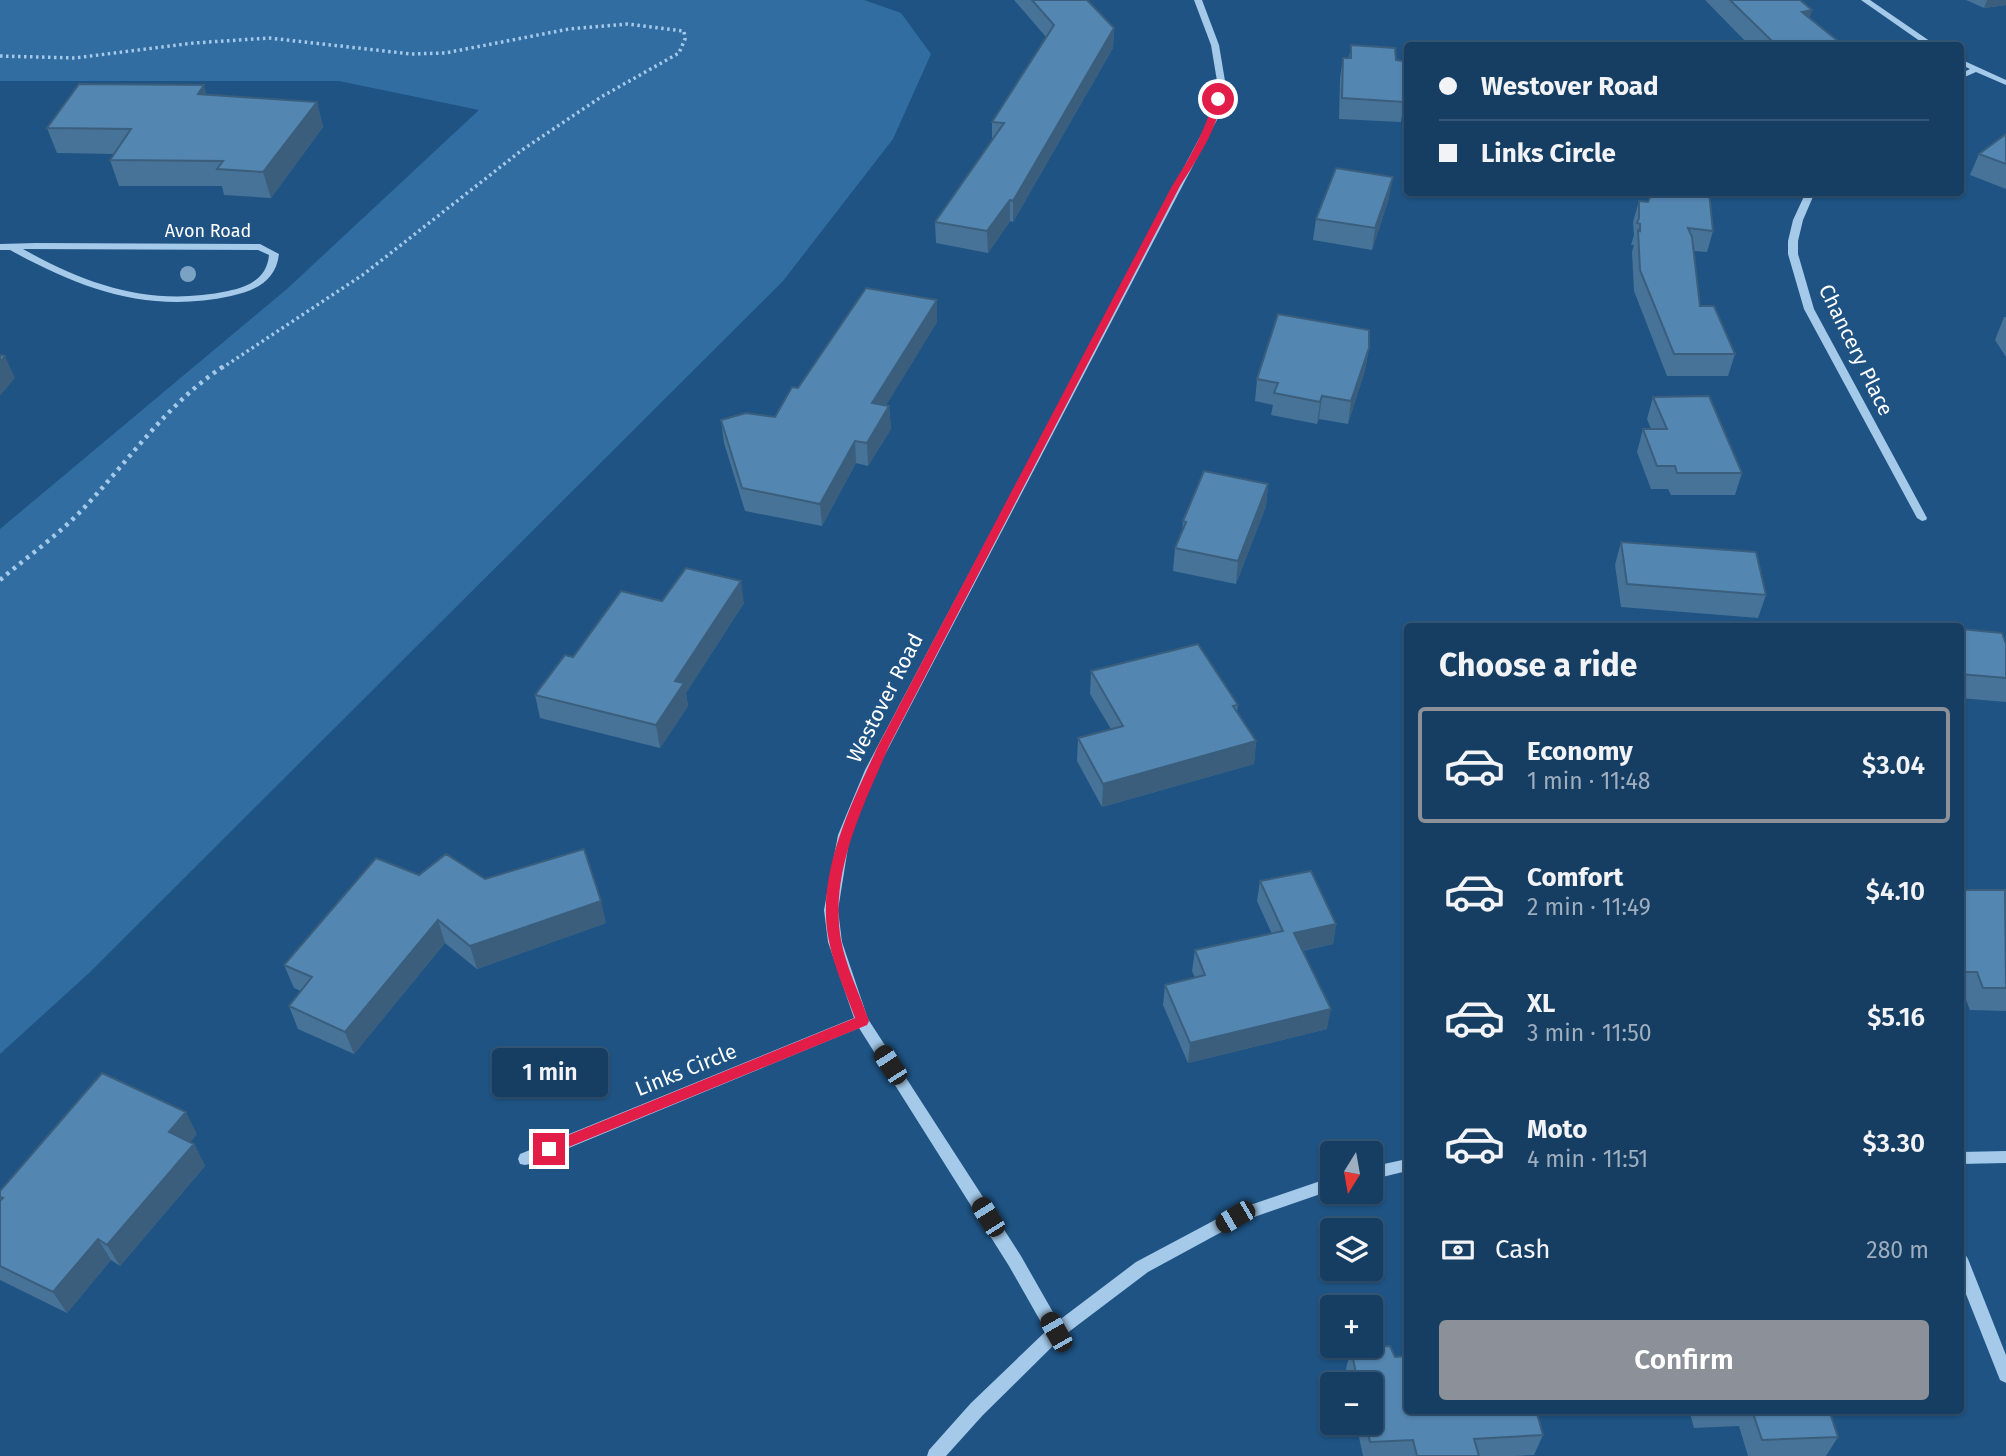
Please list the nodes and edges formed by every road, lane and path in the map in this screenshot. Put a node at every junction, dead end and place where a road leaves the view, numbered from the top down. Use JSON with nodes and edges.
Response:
{"nodes":[{"id":1,"x":1198,"y":0,"type":"edge"},
{"id":2,"x":1865,"y":0,"type":"edge"},
{"id":3,"x":1927,"y":42,"type":"edge"},
{"id":4,"x":0,"y":56,"type":"edge"},
{"id":5,"x":1964,"y":63,"type":"edge"},
{"id":6,"x":1975,"y":69,"type":"junction"},
{"id":7,"x":1964,"y":75,"type":"edge"},
{"id":8,"x":2006,"y":83,"type":"edge"},
{"id":9,"x":1809,"y":196,"type":"edge"},
{"id":10,"x":0,"y":247,"type":"edge"},
{"id":11,"x":12,"y":247,"type":"junction"},
{"id":12,"x":1922,"y":518,"type":"dead end"},
{"id":13,"x":0,"y":580,"type":"edge"},
{"id":14,"x":862,"y":1021,"type":"junction"},
{"id":15,"x":2006,"y":1157,"type":"edge"},
{"id":16,"x":525,"y":1158,"type":"dead end"},
{"id":17,"x":1964,"y":1158,"type":"edge"},
{"id":18,"x":1404,"y":1166,"type":"edge"},
{"id":19,"x":1383,"y":1171,"type":"edge"},
{"id":20,"x":1320,"y":1187,"type":"edge"},
{"id":21,"x":1964,"y":1269,"type":"edge"},
{"id":22,"x":1056,"y":1332,"type":"junction"},
{"id":23,"x":2006,"y":1376,"type":"edge"},
{"id":24,"x":935,"y":1456,"type":"edge"}],
"edges":[{"from":1,"to":14,"type":"street","name":"Westover Road"},
{"from":2,"to":3,"type":"street"},
{"from":4,"to":13,"type":"path"},
{"from":5,"to":6,"type":"street"},
{"from":6,"to":7,"type":"street"},
{"from":6,"to":8,"type":"street"},
{"from":9,"to":12,"type":"street","name":"Chancery Place"},
{"from":10,"to":11,"type":"street","name":"Avon Road"},
{"from":11,"to":11,"type":"street","name":"Avon Road"},
{"from":14,"to":16,"type":"street","name":"Links Circle"},
{"from":14,"to":22,"type":"street","name":"Westover Road"},
{"from":15,"to":17,"type":"street"},
{"from":18,"to":19,"type":"street"},
{"from":20,"to":22,"type":"street"},
{"from":21,"to":23,"type":"street"},
{"from":22,"to":24,"type":"street"}]}
